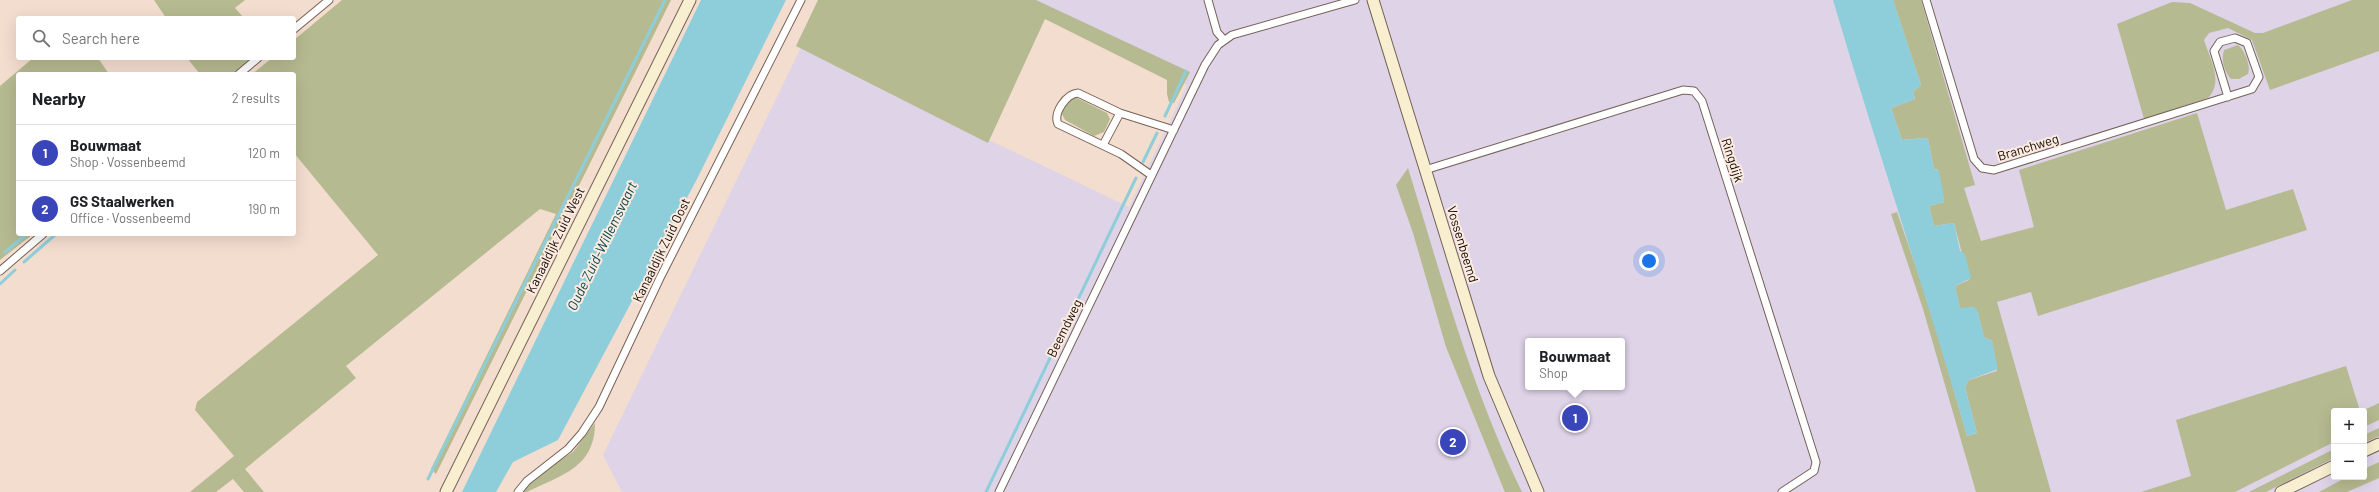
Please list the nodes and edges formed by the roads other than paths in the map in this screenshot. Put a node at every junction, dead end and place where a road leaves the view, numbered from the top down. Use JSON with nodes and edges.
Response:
{"nodes":[{"id":1,"x":329,"y":0,"type":"edge"},
{"id":2,"x":690,"y":0,"type":"edge"},
{"id":3,"x":800,"y":0,"type":"edge"},
{"id":4,"x":1208,"y":0,"type":"edge"},
{"id":5,"x":1355,"y":0,"type":"edge"},
{"id":6,"x":1374,"y":0,"type":"edge"},
{"id":7,"x":1926,"y":0,"type":"edge"},
{"id":8,"x":296,"y":27,"type":"edge"},
{"id":9,"x":1224,"y":40,"type":"junction"},
{"id":10,"x":256,"y":60,"type":"edge"},
{"id":11,"x":241,"y":72,"type":"edge"},
{"id":12,"x":2228,"y":97,"type":"junction"},
{"id":13,"x":1120,"y":113,"type":"junction"},
{"id":14,"x":1174,"y":130,"type":"junction"},
{"id":15,"x":1102,"y":145,"type":"junction"},
{"id":16,"x":1425,"y":170,"type":"junction"},
{"id":17,"x":1151,"y":175,"type":"junction"},
{"id":18,"x":40,"y":236,"type":"edge"},
{"id":19,"x":0,"y":271,"type":"edge"},
{"id":20,"x":2379,"y":444,"type":"edge"},
{"id":21,"x":2367,"y":450,"type":"edge"},
{"id":22,"x":2331,"y":467,"type":"edge"},
{"id":23,"x":446,"y":492,"type":"edge"},
{"id":24,"x":518,"y":492,"type":"edge"},
{"id":25,"x":999,"y":492,"type":"edge"},
{"id":26,"x":1538,"y":492,"type":"edge"},
{"id":27,"x":1782,"y":492,"type":"edge"},
{"id":28,"x":2281,"y":492,"type":"edge"}],
"edges":[{"from":1,"to":8,"type":"street"},
{"from":2,"to":23,"type":"main road","name":"Kanaaldijk Zuid West"},
{"from":3,"to":24,"type":"street","name":"Kanaaldijk Zuid Oost"},
{"from":4,"to":9,"type":"street"},
{"from":5,"to":9,"type":"street","name":"Beemdweg"},
{"from":6,"to":16,"type":"main road","name":"Vossenbeemd"},
{"from":7,"to":12,"type":"street","name":"Branchweg"},
{"from":9,"to":14,"type":"street","name":"Beemdweg"},
{"from":10,"to":11,"type":"street"},
{"from":12,"to":12,"type":"street","name":"Branchweg"},
{"from":13,"to":14,"type":"street"},
{"from":13,"to":15,"type":"street"},
{"from":13,"to":15,"type":"street"},
{"from":14,"to":17,"type":"street","name":"Beemdweg"},
{"from":15,"to":17,"type":"street"},
{"from":16,"to":26,"type":"main road","name":"Vossenbeemd"},
{"from":16,"to":27,"type":"street","name":"Ringdijk"},
{"from":17,"to":25,"type":"street","name":"Beemdweg"},
{"from":18,"to":19,"type":"street"},
{"from":20,"to":21,"type":"main road"},
{"from":22,"to":28,"type":"main road"}]}
